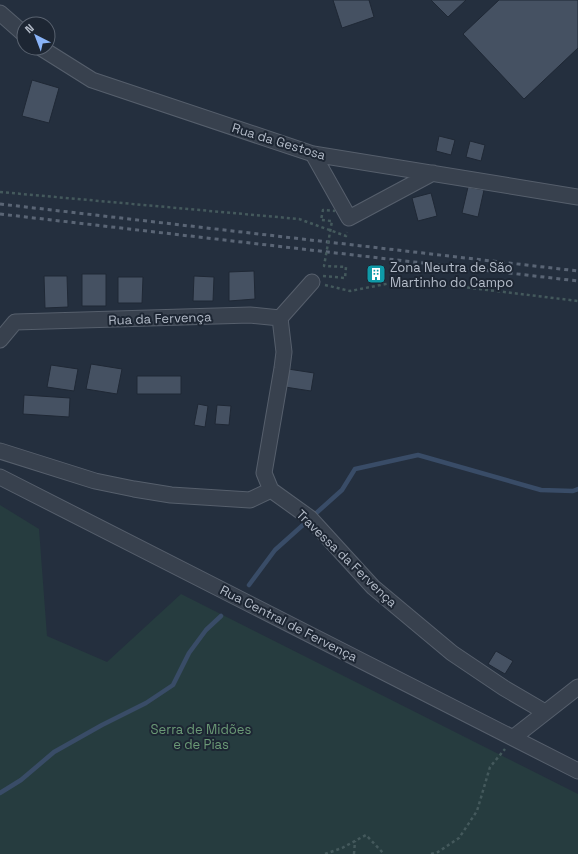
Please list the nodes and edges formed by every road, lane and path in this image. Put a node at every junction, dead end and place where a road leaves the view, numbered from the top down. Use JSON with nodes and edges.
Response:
{"nodes":[{"id":1,"x":0,"y":12,"type":"edge"},
{"id":2,"x":16,"y":27,"type":"edge"},
{"id":3,"x":54,"y":56,"type":"edge"},
{"id":4,"x":313,"y":154,"type":"junction"},
{"id":5,"x":433,"y":173,"type":"junction"},
{"id":6,"x":0,"y":192,"type":"edge"},
{"id":7,"x":578,"y":197,"type":"edge"},
{"id":8,"x":335,"y":211,"type":"dead end"},
{"id":9,"x":349,"y":218,"type":"junction"},
{"id":10,"x":317,"y":279,"type":"junction"},
{"id":11,"x":578,"y":301,"type":"edge"},
{"id":12,"x":280,"y":318,"type":"junction"},
{"id":13,"x":0,"y":320,"type":"edge"},
{"id":14,"x":15,"y":322,"type":"junction"},
{"id":15,"x":0,"y":340,"type":"edge"},
{"id":16,"x":0,"y":451,"type":"edge"},
{"id":17,"x":0,"y":477,"type":"edge"},
{"id":18,"x":271,"y":490,"type":"junction"},
{"id":19,"x":578,"y":687,"type":"edge"},
{"id":20,"x":545,"y":712,"type":"junction"},
{"id":21,"x":514,"y":737,"type":"junction"},
{"id":22,"x":578,"y":770,"type":"edge"},
{"id":23,"x":355,"y":841,"type":"junction"},
{"id":24,"x":325,"y":854,"type":"edge"},
{"id":25,"x":354,"y":854,"type":"edge"},
{"id":26,"x":384,"y":854,"type":"edge"},
{"id":27,"x":431,"y":854,"type":"edge"}],
"edges":[{"from":1,"to":2,"type":"street"},
{"from":3,"to":4,"type":"street","name":"Rua da Gestosa"},
{"from":4,"to":5,"type":"street","name":"Rua da Gestosa"},
{"from":4,"to":9,"type":"street"},
{"from":5,"to":7,"type":"street","name":"Rua da Gestosa"},
{"from":5,"to":9,"type":"street"},
{"from":6,"to":9,"type":"path"},
{"from":8,"to":10,"type":"path","bridge":true},
{"from":10,"to":11,"type":"path"},
{"from":10,"to":12,"type":"street"},
{"from":12,"to":14,"type":"street","name":"Rua da Fervença"},
{"from":12,"to":18,"type":"street"},
{"from":13,"to":14,"type":"street","name":"Rua da Fervença"},
{"from":14,"to":15,"type":"street"},
{"from":16,"to":18,"type":"street"},
{"from":17,"to":21,"type":"street","name":"Rua Central de Fervença"},
{"from":18,"to":20,"type":"street","name":"Travessa da Fervença"},
{"from":19,"to":20,"type":"street"},
{"from":20,"to":21,"type":"street"},
{"from":21,"to":22,"type":"street","name":"Rua Central de Fervença"},
{"from":21,"to":27,"type":"path"},
{"from":23,"to":24,"type":"path"},
{"from":23,"to":25,"type":"path"},
{"from":23,"to":26,"type":"path"}]}
